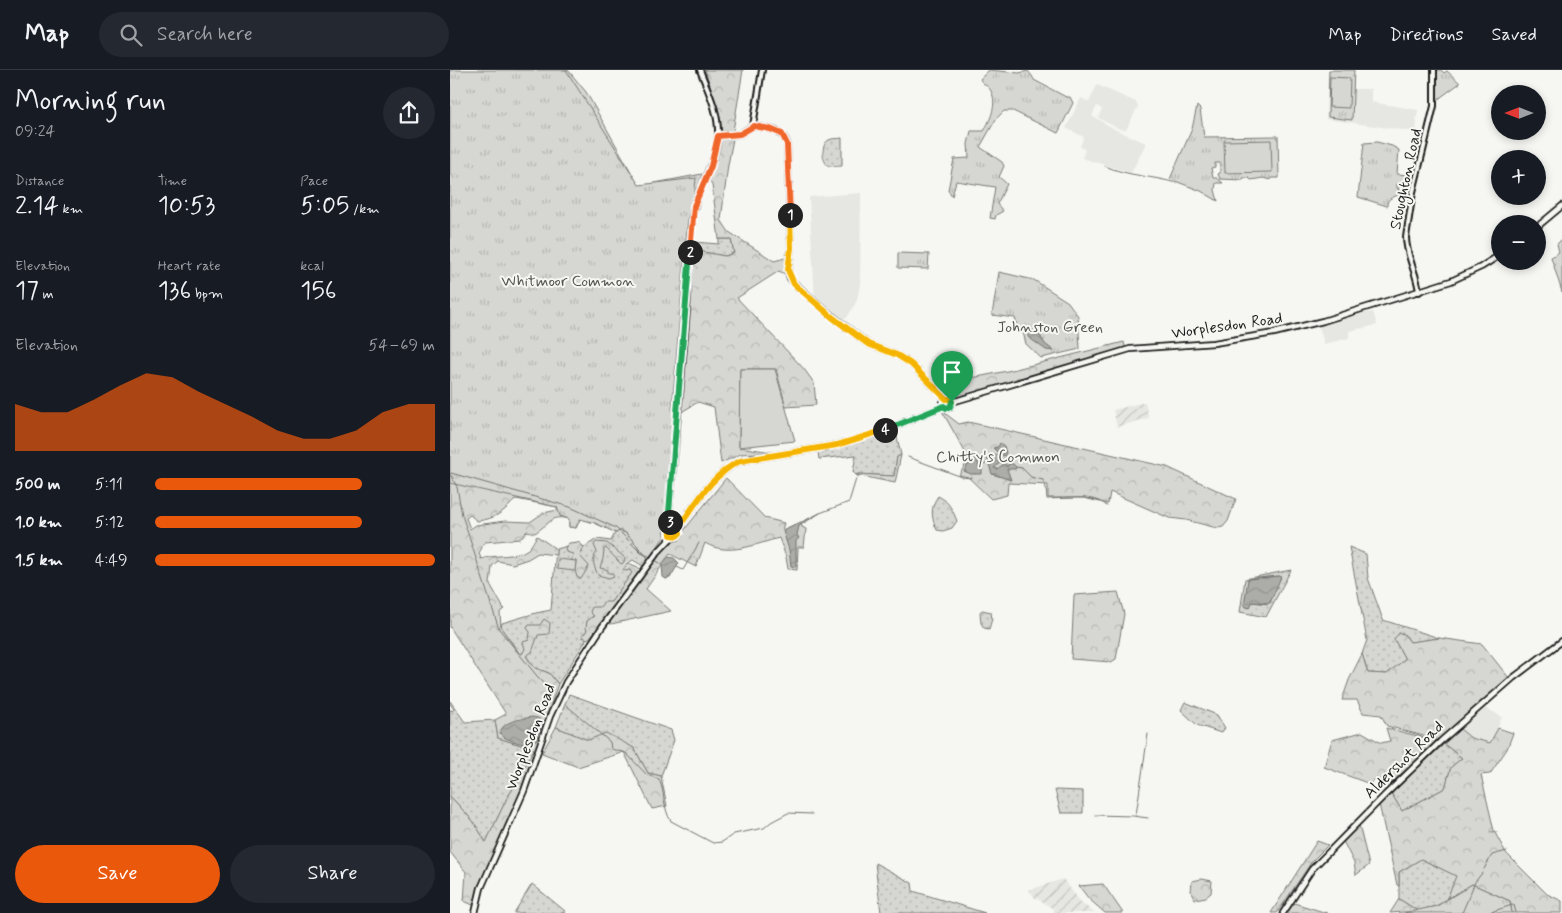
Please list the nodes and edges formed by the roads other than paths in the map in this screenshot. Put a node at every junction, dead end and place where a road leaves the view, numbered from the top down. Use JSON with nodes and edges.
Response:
{"nodes":[{"id":1,"x":700,"y":70,"type":"edge"},
{"id":2,"x":762,"y":70,"type":"edge"},
{"id":3,"x":1434,"y":70,"type":"edge"},
{"id":4,"x":754,"y":126,"type":"junction"},
{"id":5,"x":718,"y":136,"type":"junction"},
{"id":6,"x":1562,"y":206,"type":"edge"},
{"id":7,"x":1546,"y":219,"type":"edge"},
{"id":8,"x":1491,"y":260,"type":"edge"},
{"id":9,"x":1419,"y":292,"type":"junction"},
{"id":10,"x":946,"y":399,"type":"junction"},
{"id":11,"x":952,"y":402,"type":"junction"},
{"id":12,"x":944,"y":406,"type":"junction"},
{"id":13,"x":678,"y":528,"type":"junction"},
{"id":14,"x":672,"y":529,"type":"junction"},
{"id":15,"x":673,"y":536,"type":"junction"},
{"id":16,"x":1561,"y":641,"type":"edge"},
{"id":17,"x":475,"y":913,"type":"edge"},
{"id":18,"x":1283,"y":913,"type":"edge"}],
"edges":[{"from":1,"to":5,"type":"street"},
{"from":2,"to":4,"type":"street"},
{"from":3,"to":9,"type":"street","name":"Stoughton Road"},
{"from":4,"to":5,"type":"street"},
{"from":4,"to":10,"type":"street"},
{"from":5,"to":14,"type":"street"},
{"from":6,"to":7,"type":"main road"},
{"from":8,"to":9,"type":"main road","name":"Worplesdon Road"},
{"from":9,"to":11,"type":"main road","name":"Worplesdon Road"},
{"from":10,"to":11,"type":"main road"},
{"from":10,"to":12,"type":"main road"},
{"from":11,"to":12,"type":"main road"},
{"from":12,"to":13,"type":"main road"},
{"from":13,"to":14,"type":"main road"},
{"from":13,"to":15,"type":"main road"},
{"from":14,"to":15,"type":"main road"},
{"from":15,"to":17,"type":"main road","name":"Worplesdon Road"},
{"from":16,"to":18,"type":"main road","name":"Aldershot Road"}]}
